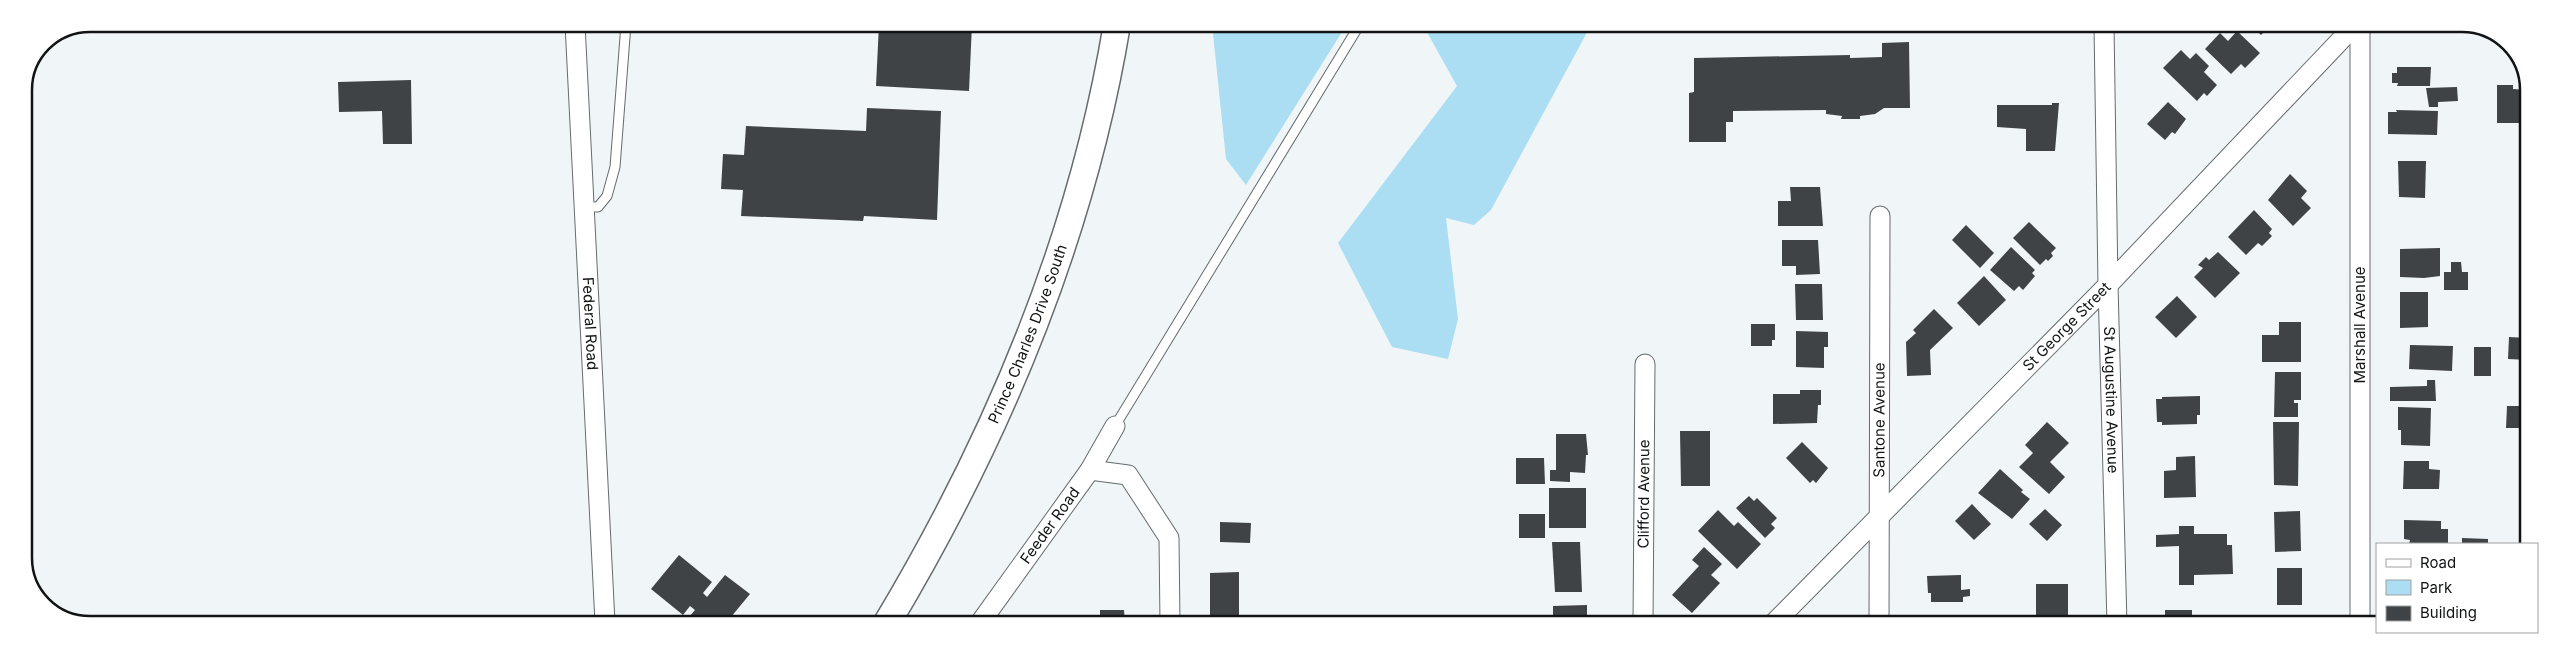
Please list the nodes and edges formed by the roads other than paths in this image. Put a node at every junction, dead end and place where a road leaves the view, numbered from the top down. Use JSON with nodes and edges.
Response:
{"nodes":[{"id":1,"x":575,"y":32,"type":"edge"},
{"id":2,"x":625,"y":32,"type":"edge"},
{"id":3,"x":1115,"y":32,"type":"edge"},
{"id":4,"x":1355,"y":32,"type":"edge"},
{"id":5,"x":2104,"y":32,"type":"edge"},
{"id":6,"x":2348,"y":32,"type":"edge"},
{"id":7,"x":2360,"y":32,"type":"edge"},
{"id":8,"x":583,"y":208,"type":"junction"},
{"id":9,"x":1880,"y":216,"type":"dead end"},
{"id":10,"x":2108,"y":285,"type":"junction"},
{"id":11,"x":1645,"y":364,"type":"dead end"},
{"id":12,"x":1115,"y":426,"type":"joint"},
{"id":13,"x":1090,"y":470,"type":"junction"},
{"id":14,"x":1881,"y":515,"type":"junction"},
{"id":15,"x":605,"y":616,"type":"edge"},
{"id":16,"x":891,"y":616,"type":"edge"},
{"id":17,"x":985,"y":616,"type":"edge"},
{"id":18,"x":1170,"y":616,"type":"edge"},
{"id":19,"x":1643,"y":616,"type":"edge"},
{"id":20,"x":1781,"y":616,"type":"edge"},
{"id":21,"x":1879,"y":616,"type":"edge"},
{"id":22,"x":2117,"y":616,"type":"edge"},
{"id":23,"x":2360,"y":616,"type":"edge"}],
"edges":[{"from":1,"to":8,"type":"street","name":"Federal Road"},
{"from":2,"to":8,"type":"lane"},
{"from":3,"to":16,"type":"main road","name":"Prince Charles Drive South"},
{"from":4,"to":12,"type":"lane"},
{"from":5,"to":10,"type":"street","name":"St Augustine Avenue"},
{"from":6,"to":10,"type":"street","name":"St George Street"},
{"from":7,"to":23,"type":"street","name":"Marshall Avenue"},
{"from":8,"to":15,"type":"street","name":"Federal Road"},
{"from":9,"to":14,"type":"street","name":"Santone Avenue"},
{"from":10,"to":14,"type":"street","name":"St George Street"},
{"from":10,"to":22,"type":"street","name":"St Augustine Avenue"},
{"from":11,"to":19,"type":"street","name":"Clifford Avenue"},
{"from":12,"to":13,"type":"street","name":"Feeder Road"},
{"from":13,"to":17,"type":"street","name":"Feeder Road"},
{"from":13,"to":18,"type":"street"},
{"from":14,"to":20,"type":"street","name":"St George Street"},
{"from":14,"to":21,"type":"street","name":"Santone Avenue"}]}
